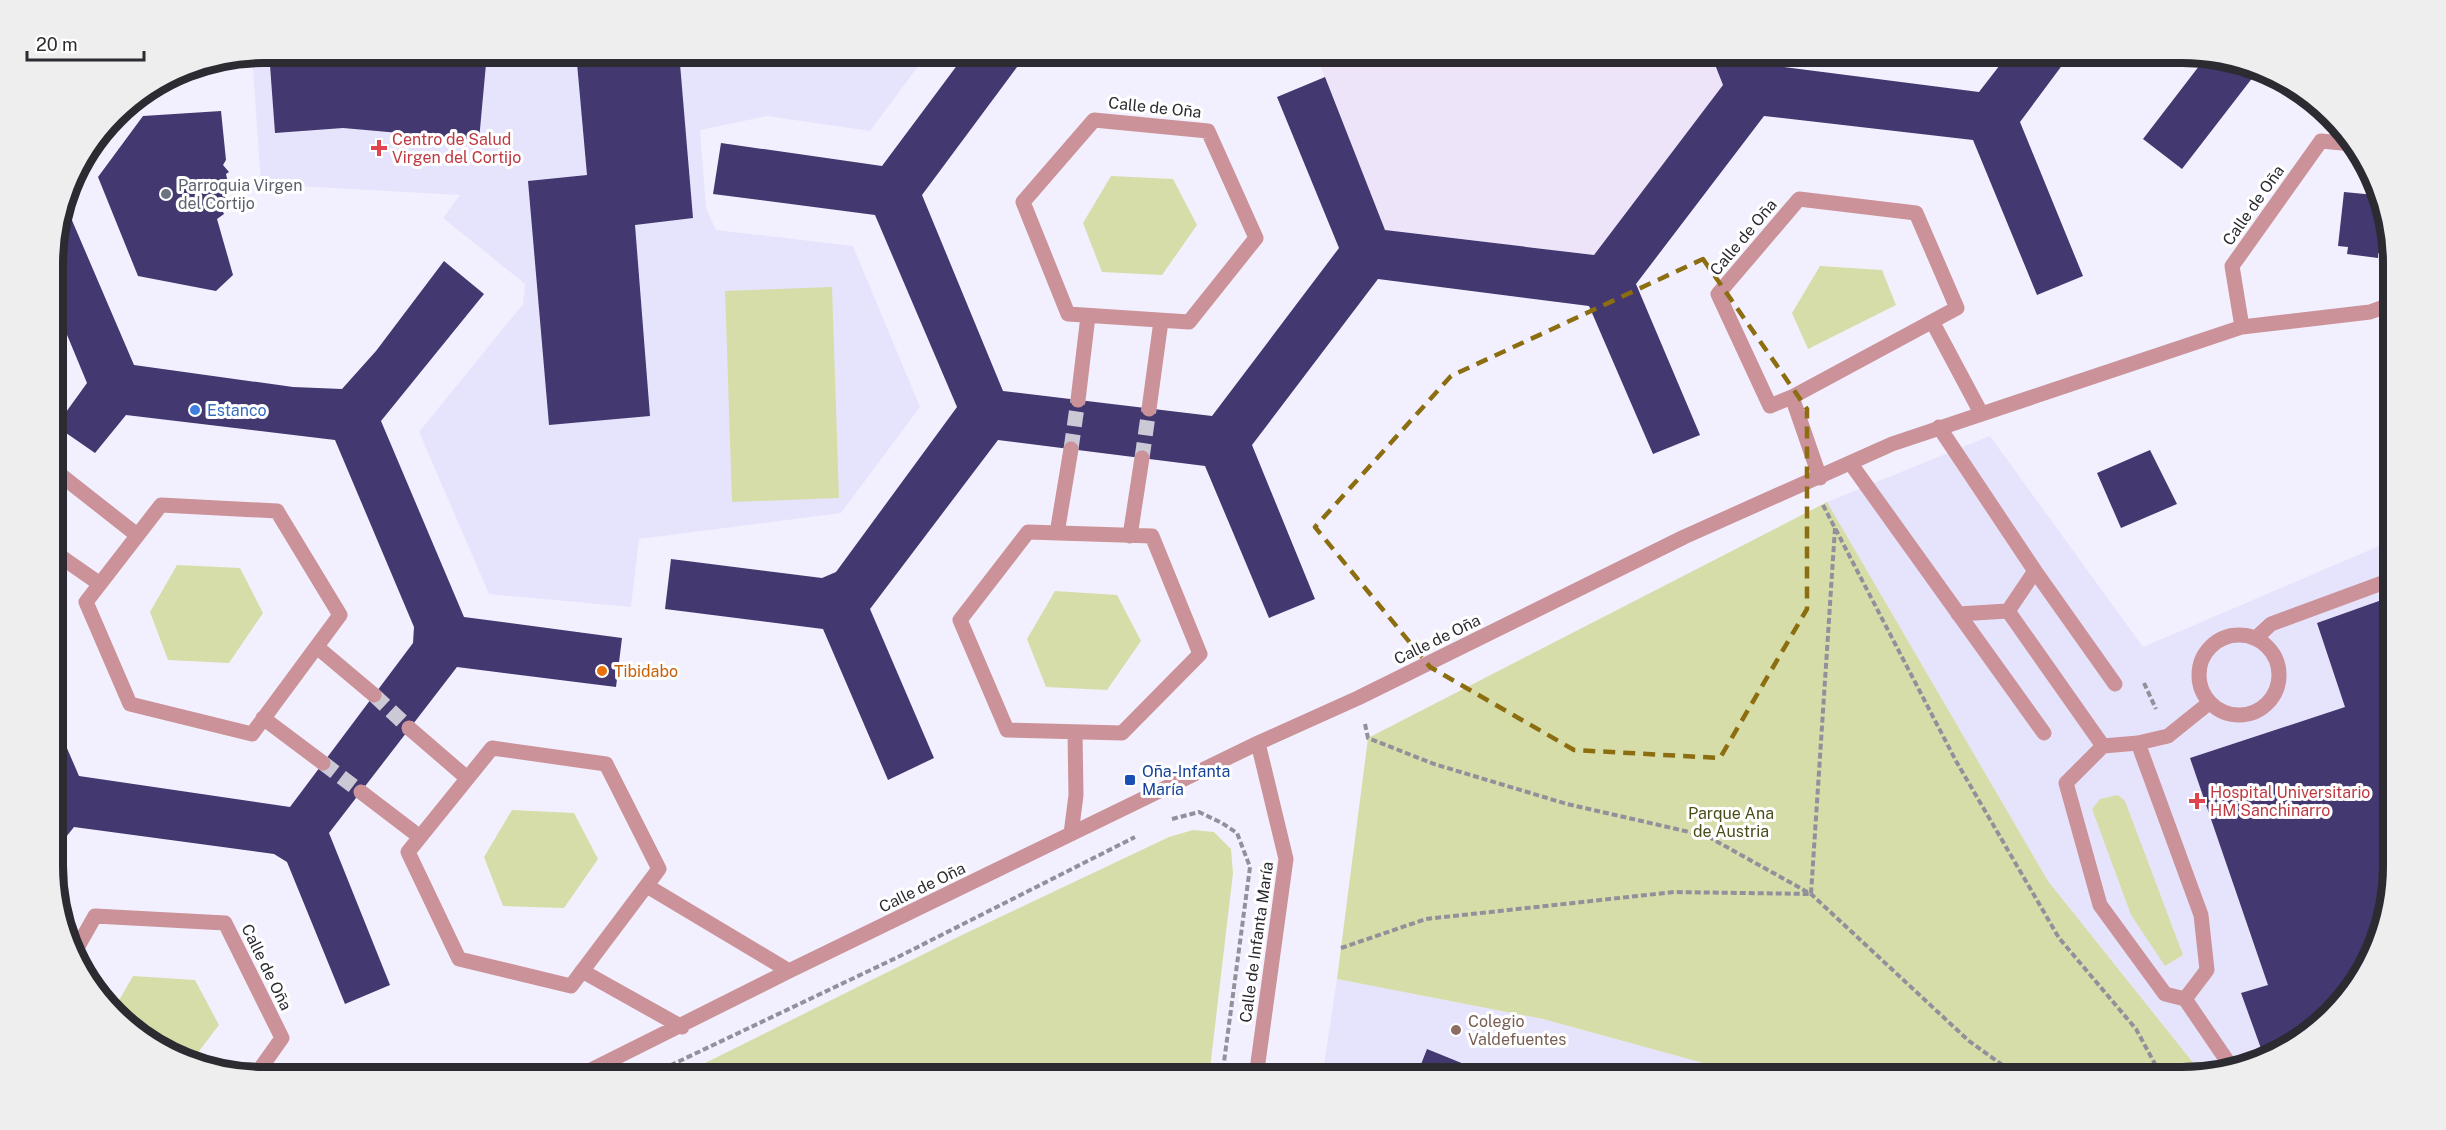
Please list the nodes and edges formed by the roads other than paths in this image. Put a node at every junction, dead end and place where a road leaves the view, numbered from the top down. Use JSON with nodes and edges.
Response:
{"nodes":[{"id":1,"x":2343,"y":143,"type":"edge"},
{"id":2,"x":2383,"y":307,"type":"edge"},
{"id":3,"x":1088,"y":316,"type":"junction"},
{"id":4,"x":1161,"y":321,"type":"junction"},
{"id":5,"x":1933,"y":323,"type":"junction"},
{"id":6,"x":2242,"y":327,"type":"junction"},
{"id":7,"x":1792,"y":397,"type":"junction"},
{"id":8,"x":1078,"y":400,"type":"tunnel mouth"},
{"id":9,"x":1149,"y":409,"type":"tunnel mouth"},
{"id":10,"x":1980,"y":413,"type":"junction"},
{"id":11,"x":1939,"y":427,"type":"junction"},
{"id":12,"x":1071,"y":449,"type":"tunnel mouth"},
{"id":13,"x":1142,"y":458,"type":"tunnel mouth"},
{"id":14,"x":1851,"y":464,"type":"junction"},
{"id":15,"x":63,"y":477,"type":"edge"},
{"id":16,"x":1820,"y":478,"type":"junction"},
{"id":17,"x":1057,"y":533,"type":"junction"},
{"id":18,"x":137,"y":535,"type":"junction"},
{"id":19,"x":1131,"y":536,"type":"junction"},
{"id":20,"x":63,"y":558,"type":"edge"},
{"id":21,"x":2035,"y":571,"type":"junction"},
{"id":22,"x":2383,"y":583,"type":"edge"},
{"id":23,"x":100,"y":584,"type":"junction"},
{"id":24,"x":2008,"y":611,"type":"junction"},
{"id":25,"x":1958,"y":614,"type":"junction"},
{"id":26,"x":2256,"y":638,"type":"junction"},
{"id":27,"x":317,"y":647,"type":"junction"},
{"id":28,"x":2115,"y":684,"type":"dead end"},
{"id":29,"x":374,"y":694,"type":"tunnel mouth"},
{"id":30,"x":2209,"y":703,"type":"junction"},
{"id":31,"x":263,"y":718,"type":"junction"},
{"id":32,"x":409,"y":729,"type":"tunnel mouth"},
{"id":33,"x":1076,"y":732,"type":"junction"},
{"id":34,"x":2044,"y":733,"type":"dead end"},
{"id":35,"x":1258,"y":743,"type":"junction"},
{"id":36,"x":2138,"y":743,"type":"junction"},
{"id":37,"x":2103,"y":746,"type":"junction"},
{"id":38,"x":323,"y":763,"type":"tunnel mouth"},
{"id":39,"x":467,"y":778,"type":"junction"},
{"id":40,"x":361,"y":792,"type":"tunnel mouth"},
{"id":41,"x":1071,"y":834,"type":"junction"},
{"id":42,"x":420,"y":837,"type":"junction"},
{"id":43,"x":647,"y":886,"type":"junction"},
{"id":44,"x":79,"y":945,"type":"edge"},
{"id":45,"x":582,"y":971,"type":"junction"},
{"id":46,"x":789,"y":971,"type":"junction"},
{"id":47,"x":2185,"y":999,"type":"junction"},
{"id":48,"x":682,"y":1027,"type":"junction"},
{"id":49,"x":2227,"y":1061,"type":"edge"},
{"id":50,"x":261,"y":1067,"type":"edge"},
{"id":51,"x":599,"y":1067,"type":"edge"},
{"id":52,"x":1257,"y":1067,"type":"edge"}],
"edges":[{"from":1,"to":6,"type":"street","name":"Calle de Oña"},
{"from":2,"to":6,"type":"street","name":"Calle de Oña"},
{"from":3,"to":4,"type":"street","name":"Calle de Oña"},
{"from":3,"to":4,"type":"street","name":"Calle de Oña"},
{"from":3,"to":8,"type":"street"},
{"from":4,"to":9,"type":"street"},
{"from":5,"to":7,"type":"street","name":"Calle de Oña"},
{"from":5,"to":7,"type":"street","name":"Calle de Oña"},
{"from":5,"to":10,"type":"street"},
{"from":6,"to":10,"type":"street","name":"Calle de Oña"},
{"from":7,"to":16,"type":"street"},
{"from":10,"to":11,"type":"street","name":"Calle de Oña"},
{"from":11,"to":14,"type":"street","name":"Calle de Oña"},
{"from":11,"to":21,"type":"street"},
{"from":12,"to":17,"type":"street"},
{"from":13,"to":19,"type":"street"},
{"from":14,"to":16,"type":"street","name":"Calle de Oña"},
{"from":14,"to":25,"type":"street"},
{"from":15,"to":18,"type":"street"},
{"from":16,"to":35,"type":"street","name":"Calle de Oña"},
{"from":17,"to":19,"type":"street"},
{"from":17,"to":33,"type":"street"},
{"from":18,"to":23,"type":"street"},
{"from":18,"to":27,"type":"street"},
{"from":19,"to":33,"type":"street"},
{"from":20,"to":23,"type":"street"},
{"from":21,"to":24,"type":"street"},
{"from":21,"to":28,"type":"street"},
{"from":22,"to":26,"type":"street"},
{"from":23,"to":31,"type":"street"},
{"from":24,"to":25,"type":"street"},
{"from":24,"to":37,"type":"street"},
{"from":25,"to":34,"type":"street"},
{"from":26,"to":30,"type":"street"},
{"from":26,"to":30,"type":"street"},
{"from":27,"to":29,"type":"street"},
{"from":27,"to":31,"type":"street"},
{"from":30,"to":36,"type":"street"},
{"from":31,"to":38,"type":"street"},
{"from":32,"to":39,"type":"street"},
{"from":33,"to":41,"type":"street"},
{"from":35,"to":41,"type":"street","name":"Calle de Oña"},
{"from":35,"to":52,"type":"street","name":"Calle de Infanta María"},
{"from":36,"to":37,"type":"street"},
{"from":36,"to":47,"type":"street"},
{"from":37,"to":47,"type":"street"},
{"from":39,"to":42,"type":"street"},
{"from":39,"to":43,"type":"street"},
{"from":40,"to":42,"type":"street"},
{"from":41,"to":46,"type":"street","name":"Calle de Oña"},
{"from":42,"to":45,"type":"street"},
{"from":43,"to":45,"type":"street"},
{"from":43,"to":46,"type":"street"},
{"from":44,"to":50,"type":"street","name":"Calle de Oña"},
{"from":45,"to":48,"type":"street"},
{"from":46,"to":48,"type":"street","name":"Calle de Oña"},
{"from":47,"to":49,"type":"street"},
{"from":48,"to":51,"type":"street","name":"Calle de Oña"}]}
